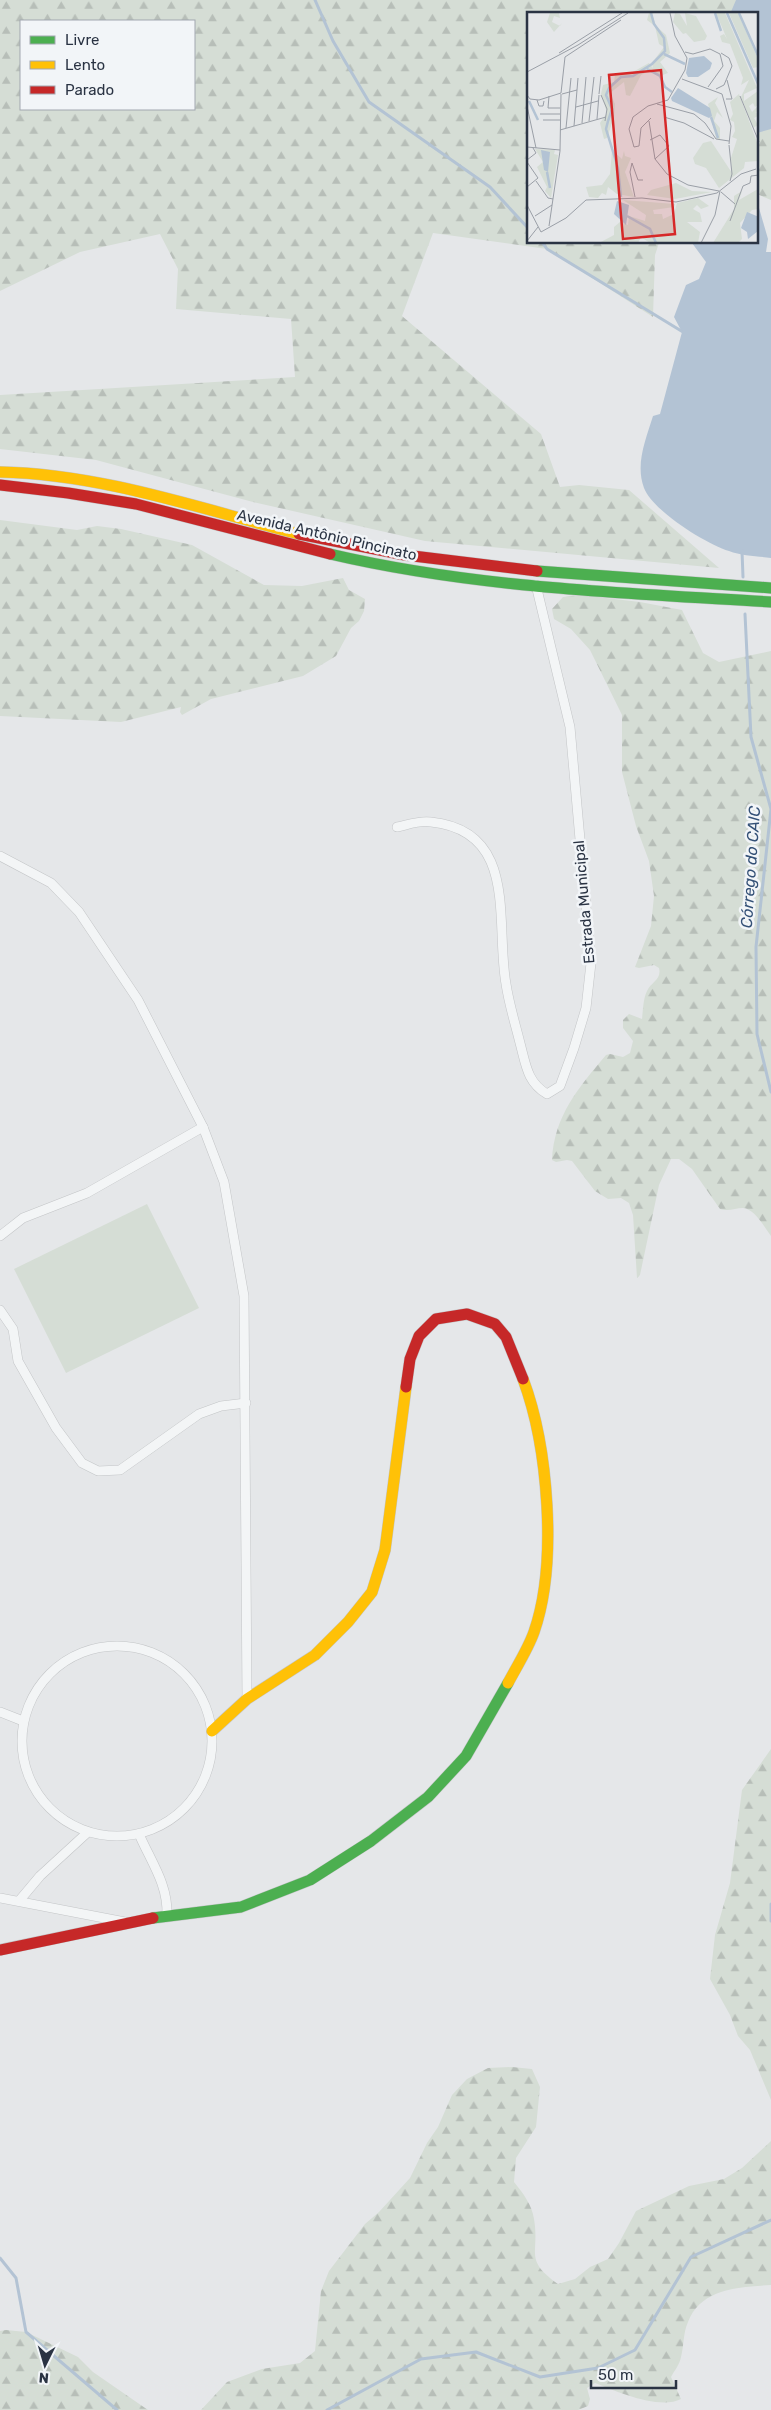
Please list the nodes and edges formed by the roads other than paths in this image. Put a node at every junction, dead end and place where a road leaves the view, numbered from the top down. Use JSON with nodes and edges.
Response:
{"nodes":[{"id":1,"x":0,"y":472,"type":"edge"},
{"id":2,"x":0,"y":485,"type":"edge"},
{"id":3,"x":536,"y":585,"type":"junction"},
{"id":4,"x":771,"y":588,"type":"edge"},
{"id":5,"x":771,"y":602,"type":"edge"},
{"id":6,"x":397,"y":827,"type":"dead end"},
{"id":7,"x":0,"y":856,"type":"edge"},
{"id":8,"x":204,"y":1127,"type":"junction"},
{"id":9,"x":0,"y":1236,"type":"edge"},
{"id":10,"x":0,"y":1310,"type":"edge"},
{"id":11,"x":246,"y":1403,"type":"junction"},
{"id":12,"x":247,"y":1700,"type":"junction"},
{"id":13,"x":0,"y":1712,"type":"edge"},
{"id":14,"x":23,"y":1721,"type":"junction"},
{"id":15,"x":212,"y":1731,"type":"junction"},
{"id":16,"x":88,"y":1832,"type":"junction"},
{"id":17,"x":139,"y":1834,"type":"junction"},
{"id":18,"x":0,"y":1898,"type":"edge"},
{"id":19,"x":19,"y":1901,"type":"junction"},
{"id":20,"x":167,"y":1915,"type":"junction"},
{"id":21,"x":128,"y":1923,"type":"junction"},
{"id":22,"x":0,"y":1950,"type":"edge"}],
"edges":[{"from":1,"to":4,"type":"main road","name":"Avenida Antônio Pincinato"},
{"from":2,"to":3,"type":"main road","name":"Avenida Antônio Pincinato"},
{"from":3,"to":5,"type":"main road","name":"Avenida Antônio Pincinato"},
{"from":3,"to":6,"type":"street","name":"Estrada Municipal"},
{"from":7,"to":8,"type":"street"},
{"from":8,"to":9,"type":"street"},
{"from":8,"to":11,"type":"street"},
{"from":10,"to":11,"type":"street"},
{"from":11,"to":12,"type":"street"},
{"from":12,"to":15,"type":"main road"},
{"from":12,"to":20,"type":"main road"},
{"from":13,"to":14,"type":"street"},
{"from":14,"to":15,"type":"street"},
{"from":14,"to":16,"type":"street"},
{"from":15,"to":17,"type":"street"},
{"from":16,"to":17,"type":"street"},
{"from":16,"to":19,"type":"street"},
{"from":17,"to":20,"type":"street"},
{"from":18,"to":19,"type":"street"},
{"from":19,"to":21,"type":"street"},
{"from":20,"to":21,"type":"main road"},
{"from":21,"to":22,"type":"main road"}]}
